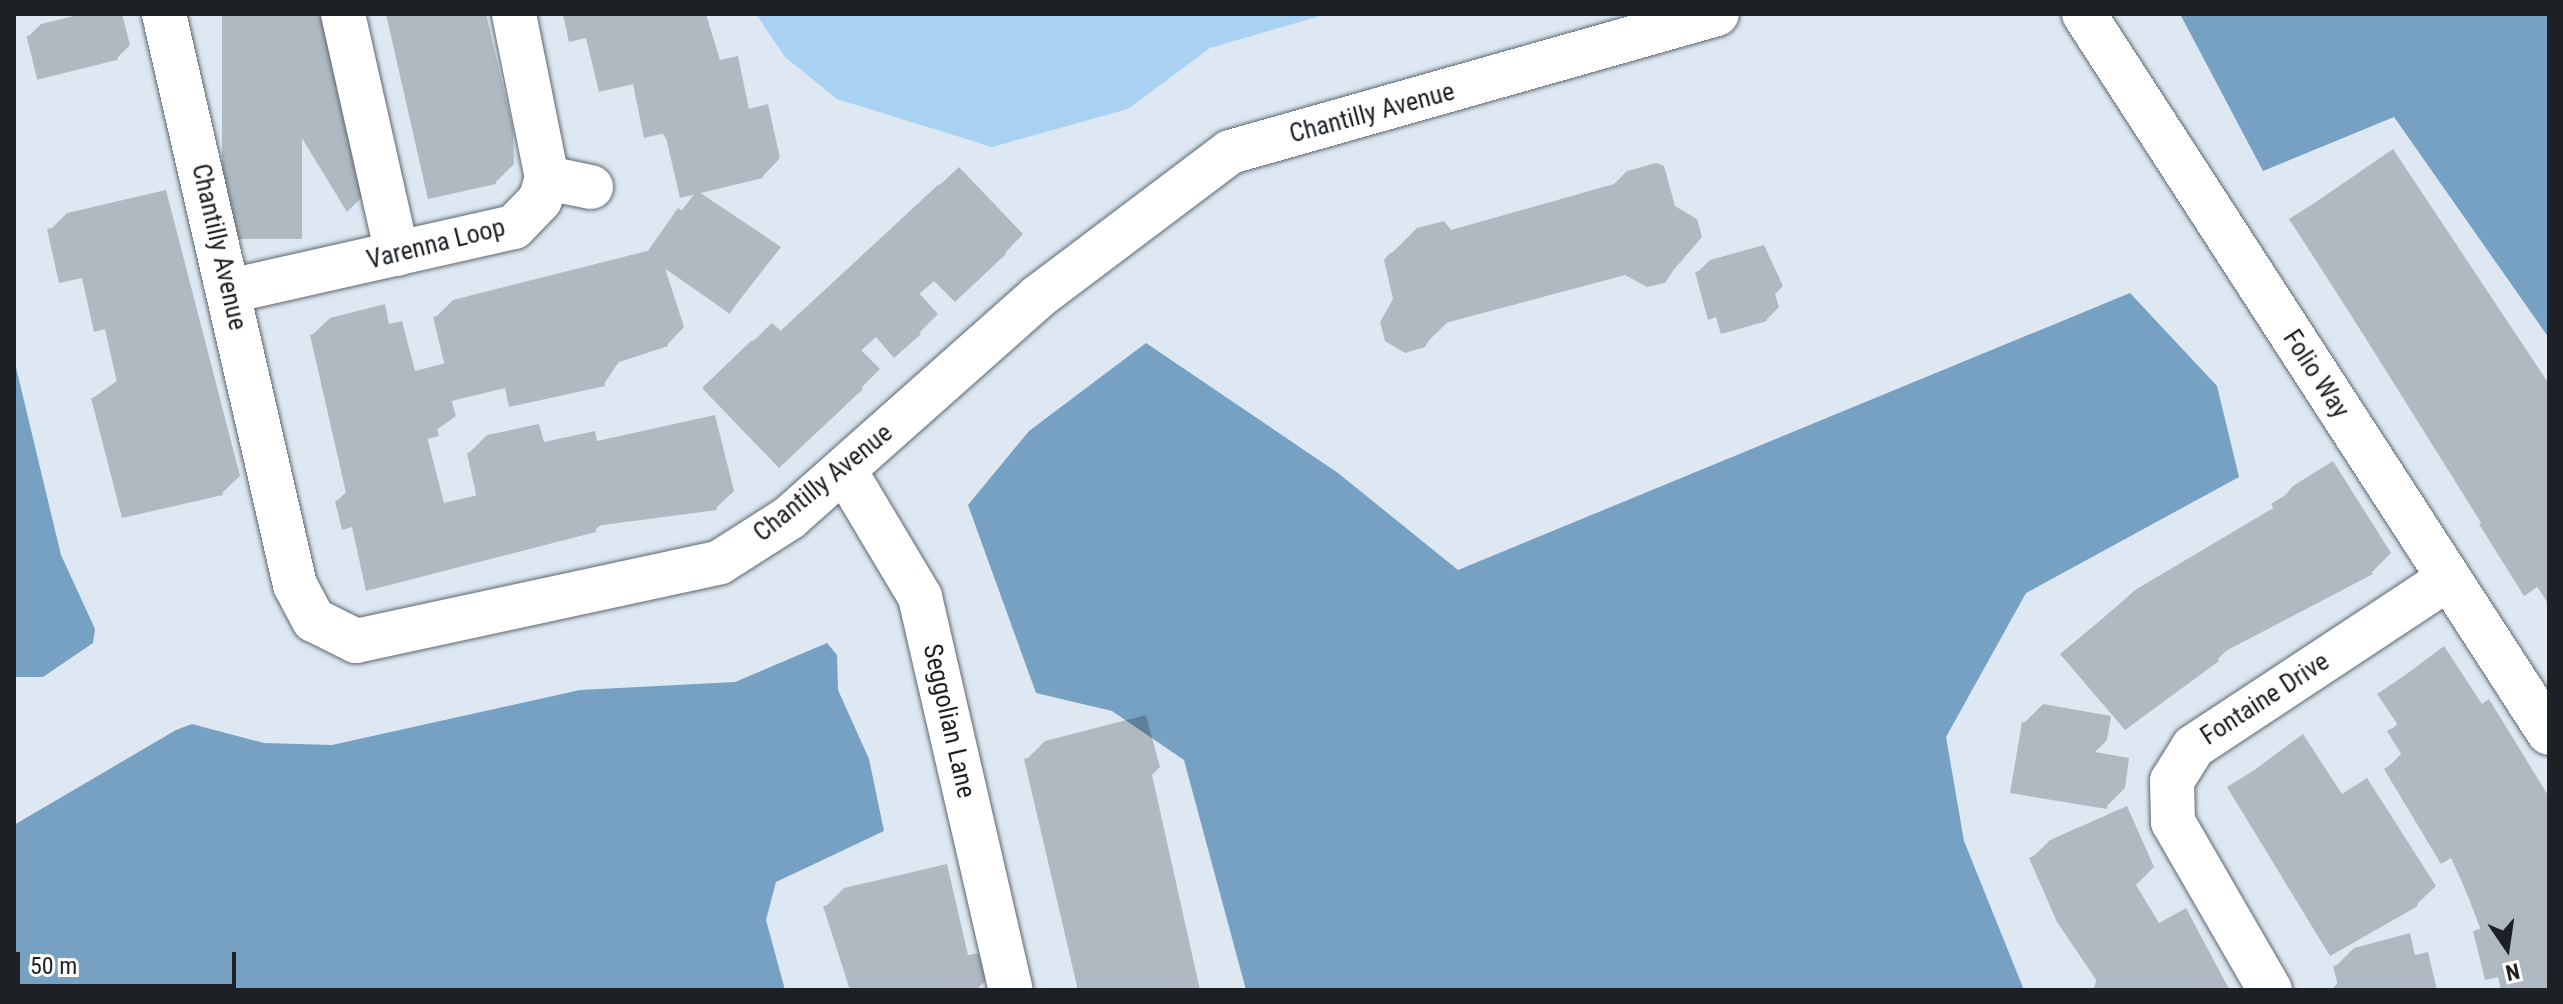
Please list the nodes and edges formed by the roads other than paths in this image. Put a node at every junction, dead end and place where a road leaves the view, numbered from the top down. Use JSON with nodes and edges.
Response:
{"nodes":[{"id":1,"x":164,"y":14,"type":"edge"},
{"id":2,"x":343,"y":14,"type":"edge"},
{"id":3,"x":514,"y":14,"type":"edge"},
{"id":4,"x":1717,"y":14,"type":"edge"},
{"id":5,"x":2084,"y":14,"type":"edge"},
{"id":6,"x":547,"y":178,"type":"junction"},
{"id":7,"x":591,"y":187,"type":"dead end"},
{"id":8,"x":397,"y":254,"type":"junction"},
{"id":9,"x":230,"y":291,"type":"junction"},
{"id":10,"x":845,"y":471,"type":"junction"},
{"id":11,"x":2448,"y":579,"type":"junction"},
{"id":12,"x":2549,"y":733,"type":"edge"},
{"id":13,"x":1011,"y":990,"type":"edge"},
{"id":14,"x":2270,"y":990,"type":"edge"}],
"edges":[{"from":1,"to":9,"type":"street","name":"Chantilly Avenue"},
{"from":2,"to":8,"type":"street"},
{"from":3,"to":6,"type":"street"},
{"from":4,"to":10,"type":"street","name":"Chantilly Avenue"},
{"from":5,"to":11,"type":"street","name":"Folio Way"},
{"from":6,"to":7,"type":"street"},
{"from":6,"to":8,"type":"street","name":"Varenna Loop"},
{"from":8,"to":9,"type":"street","name":"Varenna Loop"},
{"from":9,"to":10,"type":"street","name":"Chantilly Avenue"},
{"from":10,"to":13,"type":"street","name":"Seggolian Lane"},
{"from":11,"to":12,"type":"street","name":"Folio Way"},
{"from":11,"to":14,"type":"street","name":"Fontaine Drive"}]}
